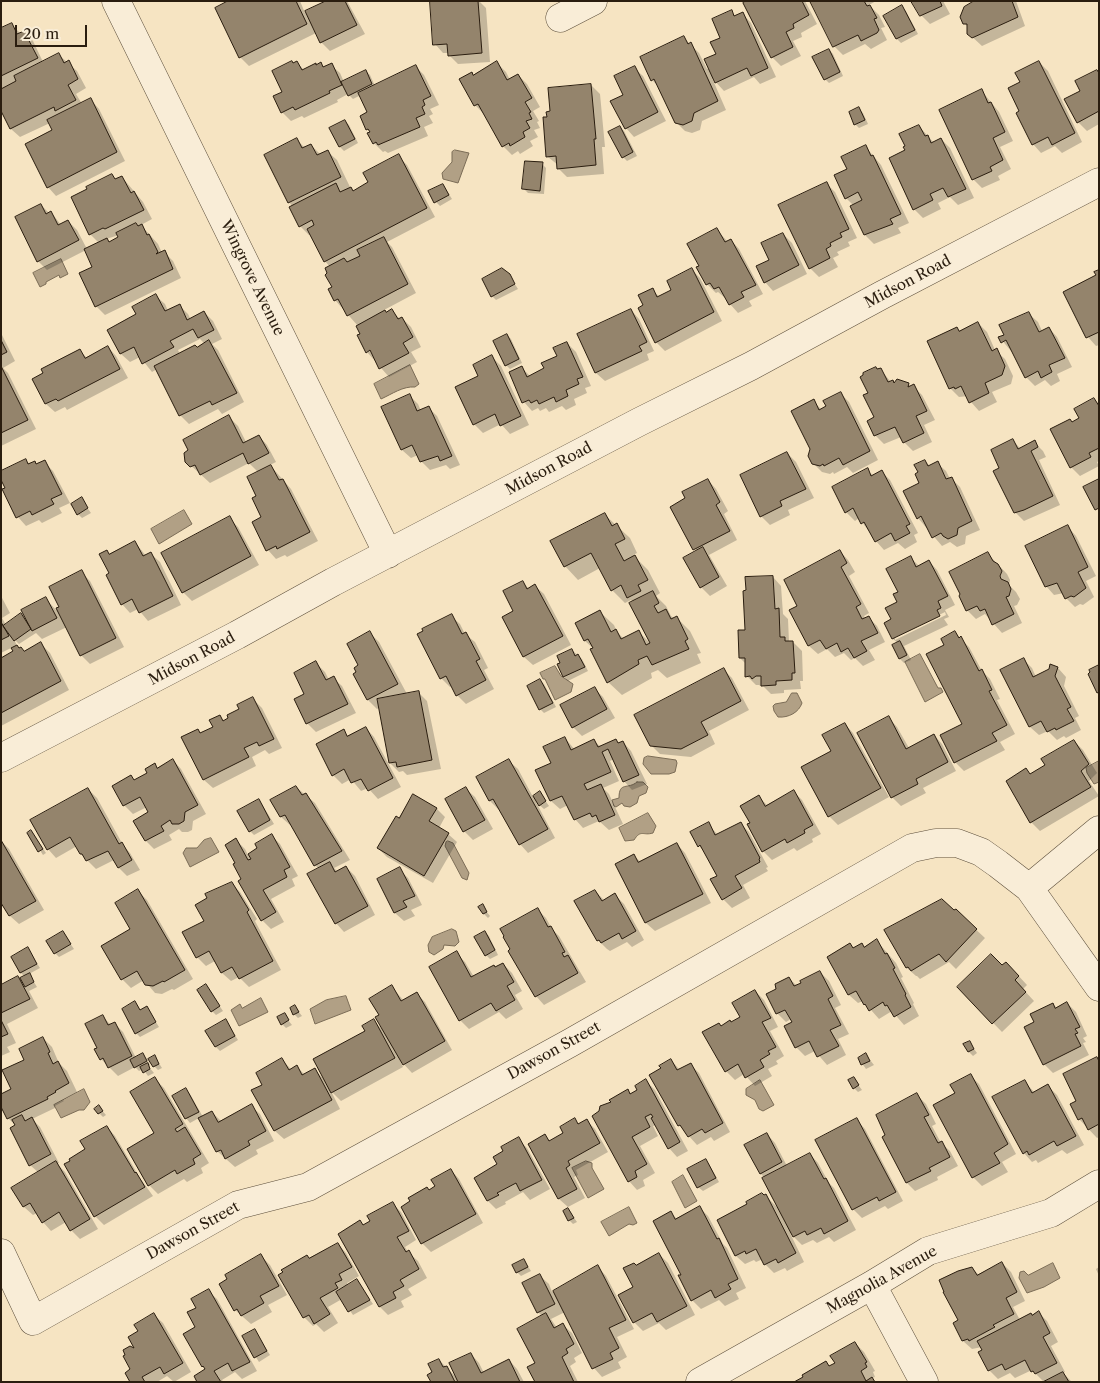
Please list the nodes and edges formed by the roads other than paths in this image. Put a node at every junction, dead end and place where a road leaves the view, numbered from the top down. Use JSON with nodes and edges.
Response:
{"nodes":[{"id":1,"x":116,"y":1,"type":"edge"},
{"id":2,"x":593,"y":1,"type":"edge"},
{"id":3,"x":560,"y":18,"type":"dead end"},
{"id":4,"x":1099,"y":182,"type":"edge"},
{"id":5,"x":388,"y":554,"type":"junction"},
{"id":6,"x":1,"y":758,"type":"edge"},
{"id":7,"x":1099,"y":830,"type":"edge"},
{"id":8,"x":1029,"y":888,"type":"junction"},
{"id":9,"x":1099,"y":987,"type":"edge"},
{"id":10,"x":1099,"y":1184,"type":"edge"},
{"id":11,"x":1,"y":1254,"type":"edge"},
{"id":12,"x":872,"y":1286,"type":"junction"},
{"id":13,"x":700,"y":1382,"type":"edge"},
{"id":14,"x":924,"y":1382,"type":"edge"}],
"edges":[{"from":1,"to":5,"type":"street","name":"Wingrove Avenue"},
{"from":2,"to":3,"type":"street"},
{"from":4,"to":5,"type":"street","name":"Midson Road"},
{"from":5,"to":6,"type":"street","name":"Midson Road"},
{"from":7,"to":8,"type":"street"},
{"from":8,"to":9,"type":"street","name":"Dawson Street"},
{"from":8,"to":11,"type":"street","name":"Dawson Street"},
{"from":10,"to":12,"type":"street","name":"Magnolia Avenue"},
{"from":12,"to":13,"type":"street","name":"Magnolia Avenue"},
{"from":12,"to":14,"type":"street"}]}
